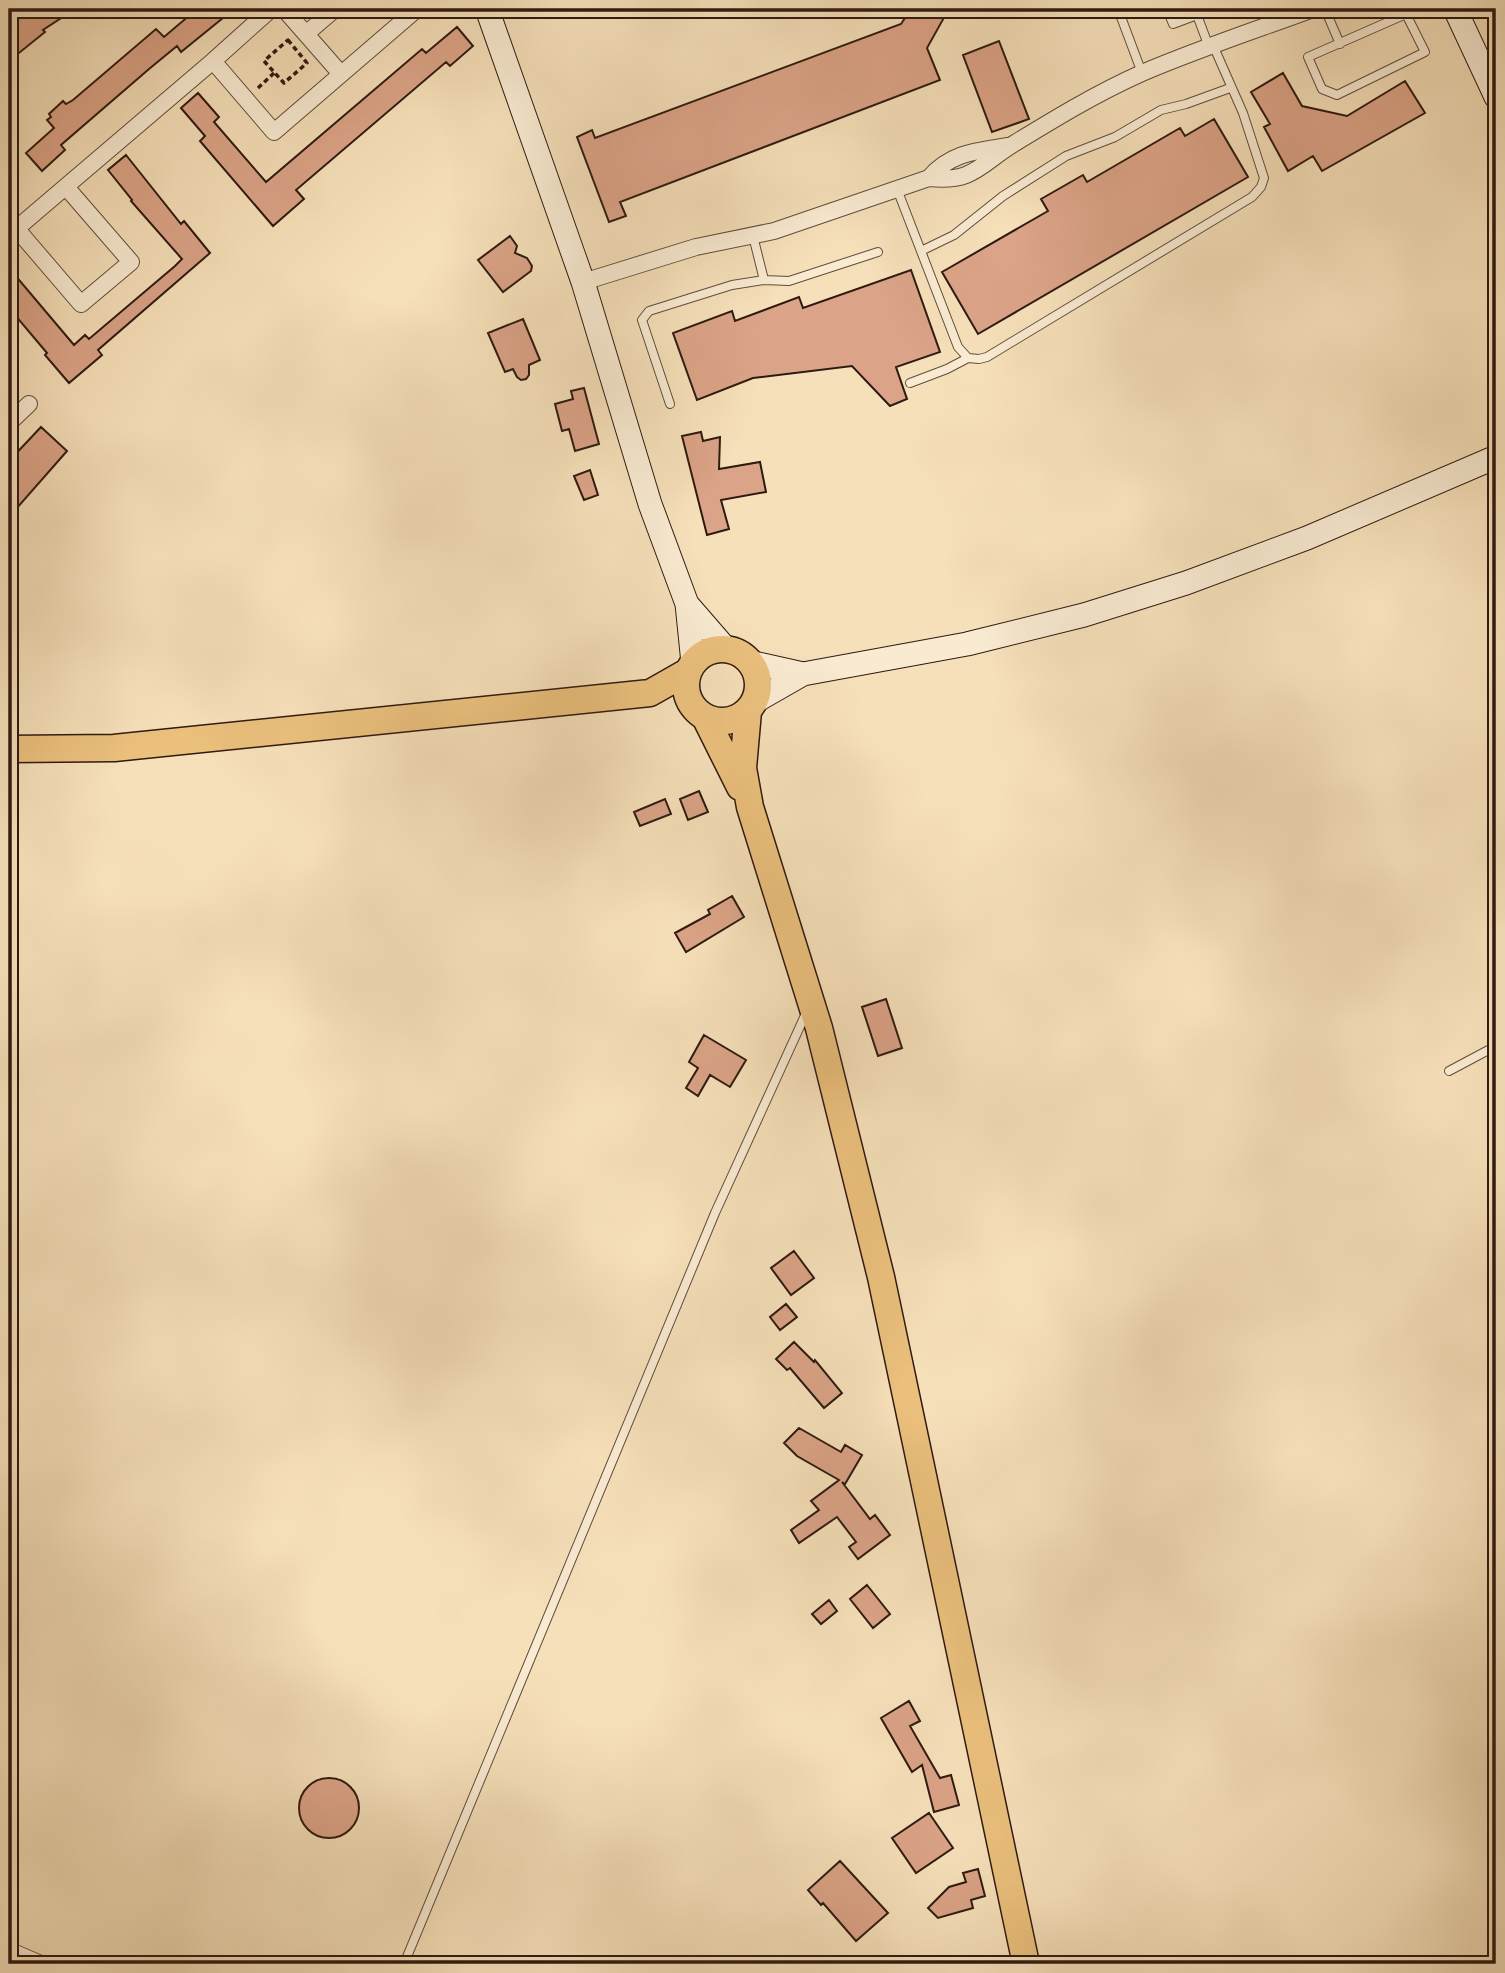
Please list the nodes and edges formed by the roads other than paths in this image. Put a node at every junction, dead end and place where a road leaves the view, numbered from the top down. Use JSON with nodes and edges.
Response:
{"nodes":[{"id":1,"x":271,"y":9,"type":"edge"},
{"id":2,"x":284,"y":9,"type":"edge"},
{"id":3,"x":335,"y":9,"type":"edge"},
{"id":4,"x":417,"y":9,"type":"edge"},
{"id":5,"x":487,"y":9,"type":"edge"},
{"id":6,"x":1118,"y":9,"type":"edge"},
{"id":7,"x":1167,"y":9,"type":"edge"},
{"id":8,"x":1313,"y":9,"type":"edge"},
{"id":9,"x":1325,"y":9,"type":"edge"},
{"id":10,"x":1455,"y":9,"type":"edge"},
{"id":11,"x":307,"y":33,"type":"junction"},
{"id":12,"x":1340,"y":44,"type":"junction"},
{"id":13,"x":1211,"y":46,"type":"junction"},
{"id":14,"x":214,"y":61,"type":"junction"},
{"id":15,"x":1142,"y":73,"type":"junction"},
{"id":16,"x":341,"y":74,"type":"junction"},
{"id":17,"x":1230,"y":88,"type":"junction"},
{"id":18,"x":1496,"y":97,"type":"edge"},
{"id":19,"x":1011,"y":145,"type":"junction"},
{"id":20,"x":929,"y":178,"type":"junction"},
{"id":21,"x":66,"y":187,"type":"junction"},
{"id":22,"x":897,"y":190,"type":"junction"},
{"id":23,"x":13,"y":224,"type":"edge"},
{"id":24,"x":753,"y":235,"type":"junction"},
{"id":25,"x":921,"y":251,"type":"junction"},
{"id":26,"x":878,"y":252,"type":"dead end"},
{"id":27,"x":764,"y":280,"type":"junction"},
{"id":28,"x":583,"y":282,"type":"junction"},
{"id":29,"x":968,"y":358,"type":"junction"},
{"id":30,"x":910,"y":383,"type":"dead end"},
{"id":31,"x":29,"y":404,"type":"dead end"},
{"id":32,"x":670,"y":404,"type":"dead end"},
{"id":33,"x":9,"y":423,"type":"edge"},
{"id":34,"x":1496,"y":457,"type":"edge"},
{"id":35,"x":687,"y":604,"type":"junction"},
{"id":36,"x":726,"y":649,"type":"junction"},
{"id":37,"x":749,"y":662,"type":"junction"},
{"id":38,"x":690,"y":668,"type":"junction"},
{"id":39,"x":803,"y":674,"type":"junction"},
{"id":40,"x":650,"y":693,"type":"junction"},
{"id":41,"x":751,"y":707,"type":"junction"},
{"id":42,"x":700,"y":713,"type":"junction"},
{"id":43,"x":9,"y":749,"type":"edge"},
{"id":44,"x":750,"y":807,"type":"junction"},
{"id":45,"x":811,"y":1002,"type":"junction"},
{"id":46,"x":1496,"y":1046,"type":"edge"},
{"id":47,"x":1449,"y":1071,"type":"dead end"},
{"id":48,"x":9,"y":1946,"type":"edge"},
{"id":49,"x":51,"y":1964,"type":"edge"},
{"id":50,"x":404,"y":1964,"type":"edge"},
{"id":51,"x":1026,"y":1964,"type":"edge"}],
"edges":[{"from":1,"to":14,"type":"street"},
{"from":2,"to":11,"type":"street"},
{"from":3,"to":11,"type":"street"},
{"from":4,"to":16,"type":"street"},
{"from":5,"to":28,"type":"main road"},
{"from":6,"to":15,"type":"lane"},
{"from":7,"to":13,"type":"lane"},
{"from":8,"to":13,"type":"street"},
{"from":9,"to":12,"type":"lane"},
{"from":10,"to":18,"type":"main road"},
{"from":11,"to":16,"type":"street"},
{"from":12,"to":12,"type":"lane"},
{"from":13,"to":15,"type":"street"},
{"from":13,"to":17,"type":"lane"},
{"from":14,"to":16,"type":"street"},
{"from":14,"to":21,"type":"street"},
{"from":15,"to":19,"type":"street"},
{"from":17,"to":25,"type":"lane"},
{"from":17,"to":29,"type":"lane"},
{"from":19,"to":20,"type":"street"},
{"from":19,"to":20,"type":"street"},
{"from":20,"to":22,"type":"street"},
{"from":21,"to":23,"type":"street"},
{"from":21,"to":23,"type":"street"},
{"from":22,"to":24,"type":"street"},
{"from":22,"to":25,"type":"lane"},
{"from":24,"to":27,"type":"lane"},
{"from":24,"to":28,"type":"street"},
{"from":25,"to":29,"type":"lane"},
{"from":26,"to":27,"type":"lane"},
{"from":27,"to":32,"type":"lane"},
{"from":28,"to":35,"type":"main road"},
{"from":29,"to":30,"type":"lane"},
{"from":31,"to":33,"type":"street"},
{"from":34,"to":39,"type":"main road"},
{"from":35,"to":36,"type":"main road"},
{"from":35,"to":38,"type":"main road"},
{"from":36,"to":37,"type":"main road"},
{"from":36,"to":38,"type":"main road"},
{"from":37,"to":39,"type":"main road"},
{"from":37,"to":41,"type":"main road"},
{"from":38,"to":40,"type":"main road"},
{"from":38,"to":42,"type":"main road"},
{"from":39,"to":41,"type":"main road"},
{"from":40,"to":42,"type":"main road"},
{"from":40,"to":43,"type":"main road"},
{"from":41,"to":42,"type":"main road"},
{"from":41,"to":44,"type":"main road"},
{"from":42,"to":44,"type":"main road"},
{"from":44,"to":45,"type":"main road"},
{"from":45,"to":50,"type":"lane"},
{"from":45,"to":51,"type":"main road"},
{"from":46,"to":47,"type":"lane"},
{"from":48,"to":49,"type":"lane"}]}
